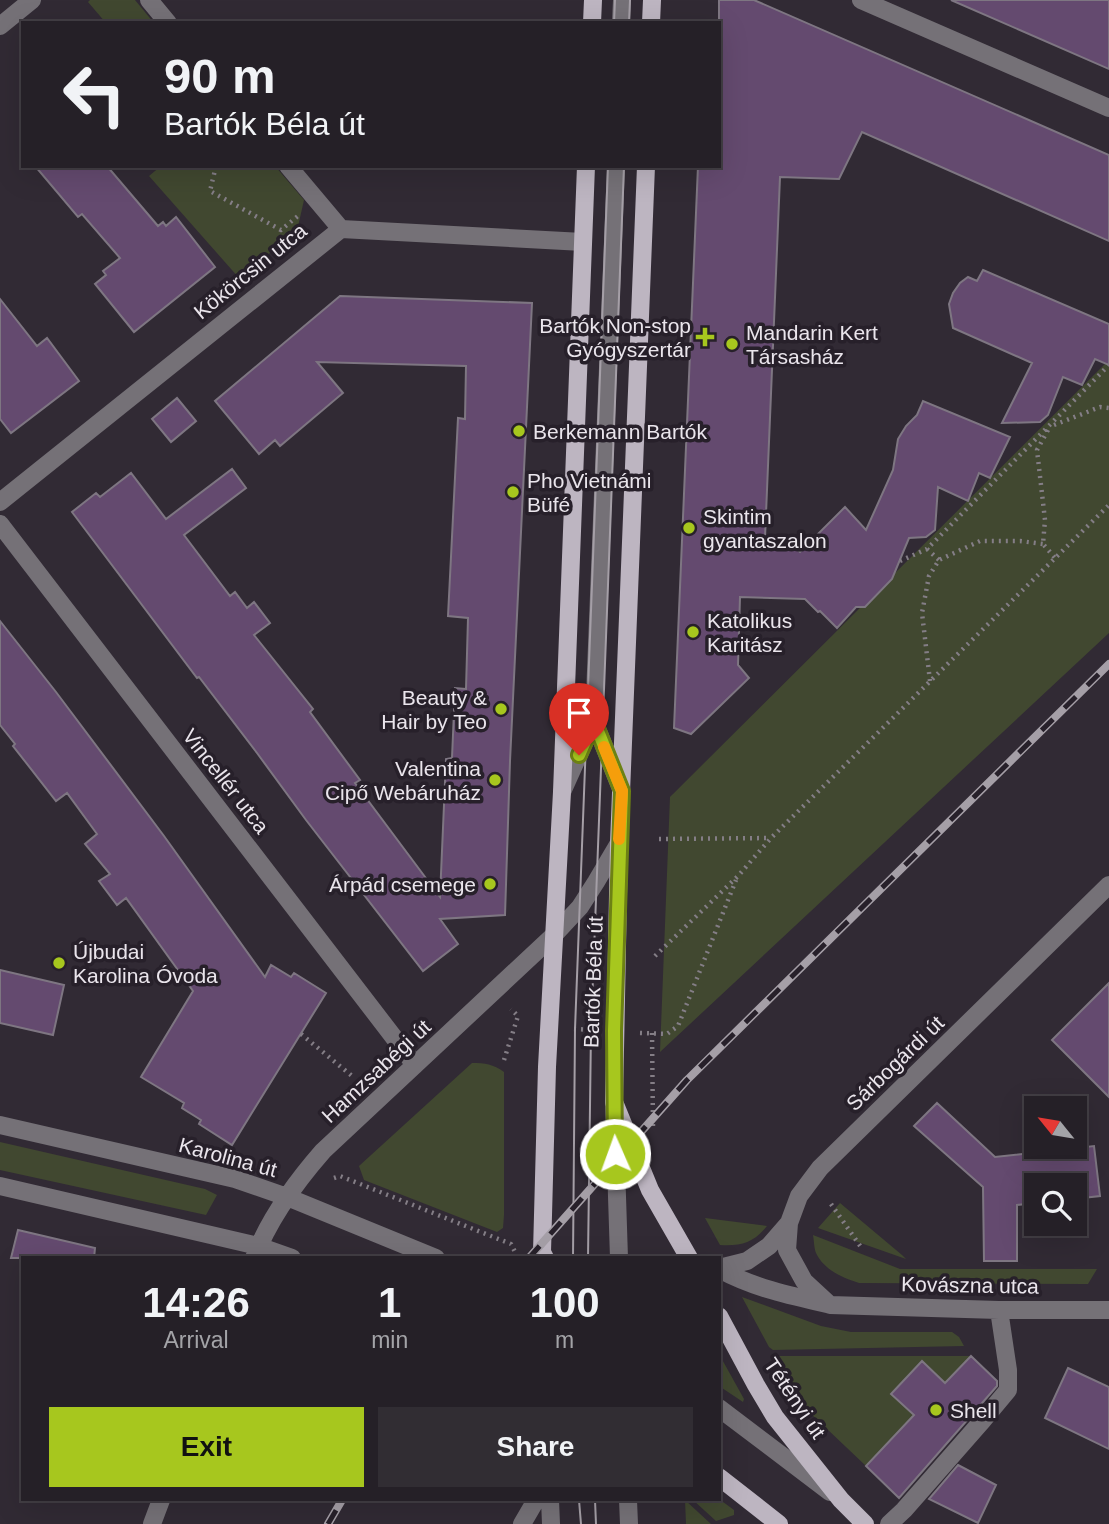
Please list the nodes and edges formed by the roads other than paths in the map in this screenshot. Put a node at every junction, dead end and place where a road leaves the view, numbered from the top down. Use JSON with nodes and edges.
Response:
{"nodes":[{"id":1,"x":32,"y":0,"type":"edge"},
{"id":2,"x":149,"y":0,"type":"edge"},
{"id":3,"x":593,"y":0,"type":"edge"},
{"id":4,"x":622,"y":0,"type":"edge"},
{"id":5,"x":652,"y":0,"type":"edge"},
{"id":6,"x":861,"y":0,"type":"edge"},
{"id":7,"x":166,"y":21,"type":"edge"},
{"id":8,"x":592,"y":21,"type":"edge"},
{"id":9,"x":621,"y":21,"type":"edge"},
{"id":10,"x":651,"y":21,"type":"edge"},
{"id":11,"x":0,"y":26,"type":"edge"},
{"id":12,"x":1109,"y":108,"type":"edge"},
{"id":13,"x":290,"y":168,"type":"edge"},
{"id":14,"x":586,"y":168,"type":"edge"},
{"id":15,"x":616,"y":168,"type":"edge"},
{"id":16,"x":646,"y":168,"type":"edge"},
{"id":17,"x":341,"y":229,"type":"junction"},
{"id":18,"x":583,"y":242,"type":"junction"},
{"id":19,"x":0,"y":502,"type":"edge"},
{"id":20,"x":0,"y":524,"type":"edge"},
{"id":21,"x":594,"y":721,"type":"junction"},
{"id":22,"x":622,"y":791,"type":"junction"},
{"id":23,"x":562,"y":792,"type":"junction"},
{"id":24,"x":619,"y":843,"type":"junction"},
{"id":25,"x":1109,"y":885,"type":"edge"},
{"id":26,"x":554,"y":935,"type":"junction"},
{"id":27,"x":415,"y":1065,"type":"junction"},
{"id":28,"x":614,"y":1102,"type":"junction"},
{"id":29,"x":0,"y":1125,"type":"edge"},
{"id":30,"x":0,"y":1186,"type":"edge"},
{"id":31,"x":287,"y":1197,"type":"junction"},
{"id":32,"x":789,"y":1223,"type":"junction"},
{"id":33,"x":256,"y":1252,"type":"edge"},
{"id":34,"x":687,"y":1253,"type":"edge"},
{"id":35,"x":280,"y":1256,"type":"edge"},
{"id":36,"x":431,"y":1256,"type":"edge"},
{"id":37,"x":543,"y":1256,"type":"edge"},
{"id":38,"x":619,"y":1256,"type":"edge"},
{"id":39,"x":721,"y":1268,"type":"edge"},
{"id":40,"x":721,"y":1269,"type":"edge"},
{"id":41,"x":830,"y":1305,"type":"junction"},
{"id":42,"x":999,"y":1310,"type":"junction"},
{"id":43,"x":1109,"y":1310,"type":"edge"},
{"id":44,"x":721,"y":1319,"type":"edge"},
{"id":45,"x":721,"y":1410,"type":"edge"},
{"id":46,"x":721,"y":1479,"type":"edge"},
{"id":47,"x":841,"y":1500,"type":"junction"},
{"id":48,"x":161,"y":1501,"type":"edge"},
{"id":49,"x":535,"y":1501,"type":"edge"},
{"id":50,"x":550,"y":1501,"type":"edge"},
{"id":51,"x":628,"y":1501,"type":"edge"},
{"id":52,"x":152,"y":1524,"type":"edge"},
{"id":53,"x":522,"y":1524,"type":"edge"},
{"id":54,"x":551,"y":1524,"type":"edge"},
{"id":55,"x":629,"y":1524,"type":"edge"},
{"id":56,"x":779,"y":1524,"type":"edge"},
{"id":57,"x":865,"y":1524,"type":"edge"},
{"id":58,"x":889,"y":1524,"type":"edge"}],
"edges":[{"from":1,"to":11,"type":"street"},
{"from":2,"to":7,"type":"street"},
{"from":3,"to":8,"type":"main road"},
{"from":4,"to":9,"type":"street"},
{"from":5,"to":10,"type":"main road"},
{"from":6,"to":12,"type":"street"},
{"from":13,"to":17,"type":"street"},
{"from":14,"to":18,"type":"main road","name":"Bartók Béla út"},
{"from":15,"to":21,"type":"street","name":"Bartók Béla út"},
{"from":16,"to":22,"type":"main road","name":"Bartók Béla út"},
{"from":17,"to":18,"type":"street","name":"Kökörcsin utca"},
{"from":17,"to":19,"type":"street","name":"Kökörcsin utca"},
{"from":18,"to":23,"type":"main road","name":"Bartók Béla út"},
{"from":20,"to":27,"type":"street","name":"Vincellér utca"},
{"from":21,"to":22,"type":"street","name":"Bartók Béla út"},
{"from":21,"to":23,"type":"street","name":"Bartók Béla út"},
{"from":22,"to":24,"type":"main road","name":"Bartók Béla út"},
{"from":23,"to":26,"type":"main road","name":"Bartók Béla út"},
{"from":24,"to":26,"type":"street","name":"Hamzsabégi út"},
{"from":24,"to":28,"type":"main road","name":"Bartók Béla út"},
{"from":25,"to":32,"type":"street","name":"Sárbogárdi út"},
{"from":26,"to":27,"type":"street","name":"Hamzsabégi út"},
{"from":26,"to":37,"type":"main road","name":"Bartók Béla út"},
{"from":27,"to":31,"type":"street","name":"Hamzsabégi út"},
{"from":28,"to":34,"type":"main road"},
{"from":28,"to":38,"type":"street","name":"Bartók Béla út"},
{"from":29,"to":31,"type":"street","name":"Karolina út"},
{"from":30,"to":33,"type":"street"},
{"from":31,"to":33,"type":"street","name":"Hamzsabégi út"},
{"from":31,"to":36,"type":"street","name":"Karolina út"},
{"from":32,"to":39,"type":"street","name":"Sárbogárdi út"},
{"from":32,"to":41,"type":"street"},
{"from":33,"to":35,"type":"street"},
{"from":40,"to":41,"type":"street","name":"Kovászna utca"},
{"from":41,"to":42,"type":"street","name":"Kovászna utca"},
{"from":42,"to":43,"type":"street","name":"Kovászna utca"},
{"from":42,"to":58,"type":"street"},
{"from":44,"to":47,"type":"main road","name":"Tétényi út"},
{"from":45,"to":47,"type":"street","name":"Tétényi út"},
{"from":46,"to":56,"type":"main road"},
{"from":47,"to":57,"type":"main road","name":"Tétényi út"},
{"from":48,"to":52,"type":"street"},
{"from":49,"to":53,"type":"street"},
{"from":50,"to":54,"type":"street"},
{"from":51,"to":55,"type":"street"}]}
